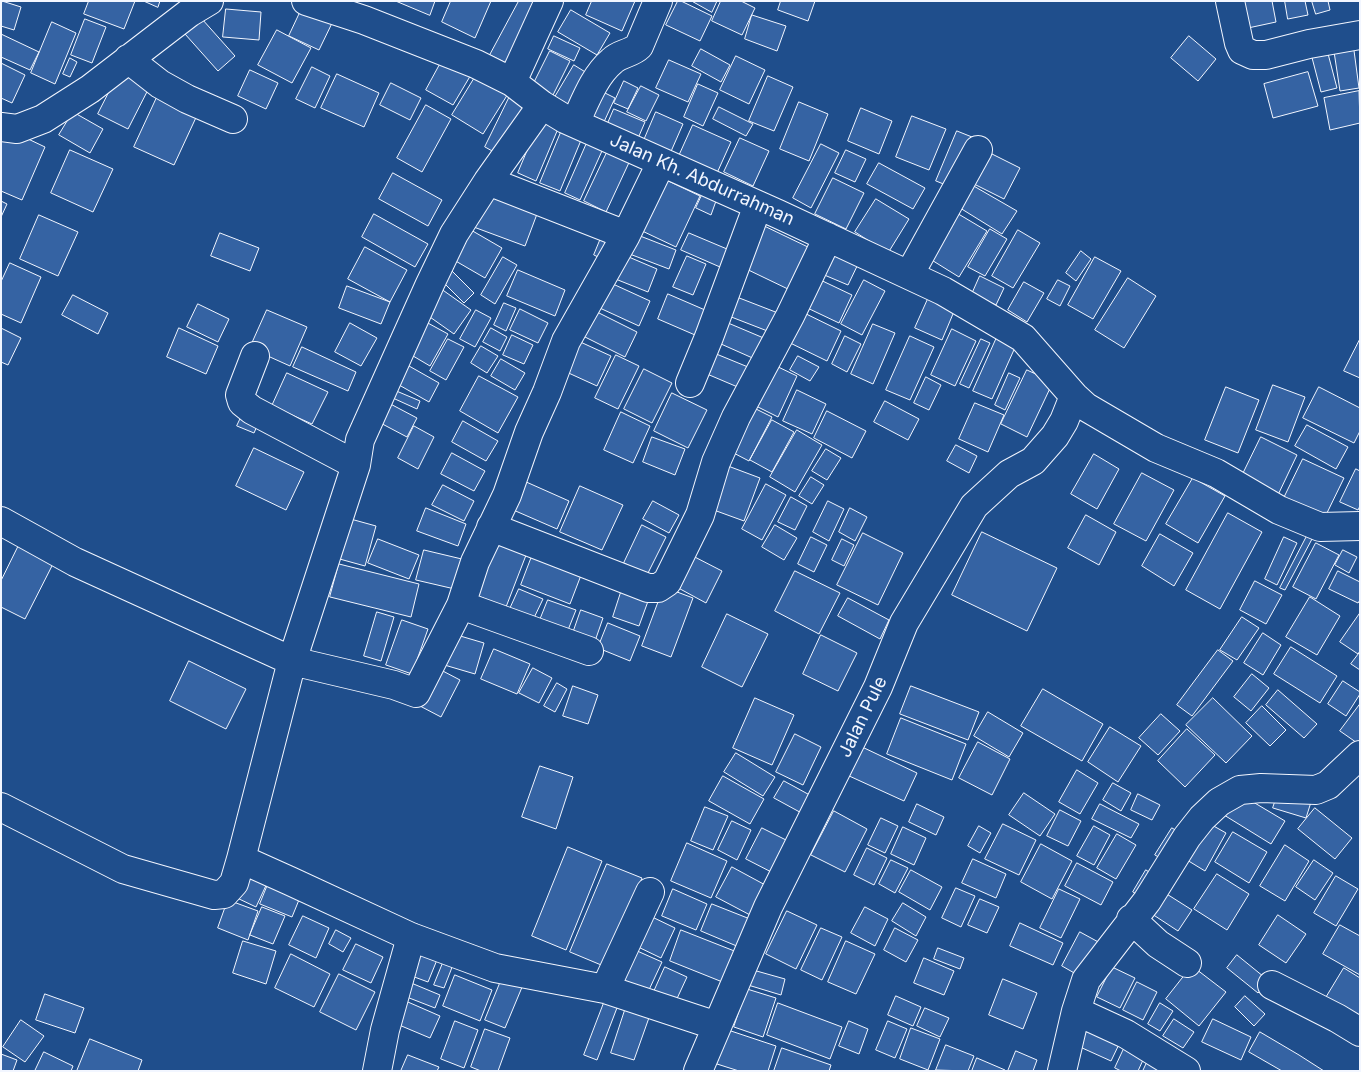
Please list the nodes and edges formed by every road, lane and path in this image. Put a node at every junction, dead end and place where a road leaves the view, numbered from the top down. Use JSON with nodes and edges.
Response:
{"nodes":[{"id":1,"x":209,"y":1,"type":"edge"},
{"id":2,"x":306,"y":1,"type":"edge"},
{"id":3,"x":549,"y":1,"type":"edge"},
{"id":4,"x":658,"y":1,"type":"edge"},
{"id":5,"x":1230,"y":1,"type":"edge"},
{"id":6,"x":1360,"y":35,"type":"edge"},
{"id":7,"x":128,"y":59,"type":"junction"},
{"id":8,"x":512,"y":82,"type":"junction"},
{"id":9,"x":542,"y":105,"type":"junction"},
{"id":10,"x":233,"y":118,"type":"dead end"},
{"id":11,"x":574,"y":123,"type":"junction"},
{"id":12,"x":1,"y":127,"type":"edge"},
{"id":13,"x":978,"y":150,"type":"dead end"},
{"id":14,"x":661,"y":163,"type":"junction"},
{"id":15,"x":488,"y":181,"type":"junction"},
{"id":16,"x":758,"y":205,"type":"junction"},
{"id":17,"x":626,"y":234,"type":"junction"},
{"id":18,"x":828,"y":237,"type":"junction"},
{"id":19,"x":909,"y":275,"type":"junction"},
{"id":20,"x":256,"y":356,"type":"dead end"},
{"id":21,"x":690,"y":383,"type":"dead end"},
{"id":22,"x":1074,"y":396,"type":"junction"},
{"id":23,"x":356,"y":465,"type":"junction"},
{"id":24,"x":1,"y":521,"type":"edge"},
{"id":25,"x":1360,"y":526,"type":"edge"},
{"id":26,"x":491,"y":527,"type":"junction"},
{"id":27,"x":461,"y":605,"type":"junction"},
{"id":28,"x":589,"y":651,"type":"dead end"},
{"id":29,"x":292,"y":660,"type":"junction"},
{"id":30,"x":1360,"y":755,"type":"edge"},
{"id":31,"x":1,"y":807,"type":"edge"},
{"id":32,"x":241,"y":859,"type":"junction"},
{"id":33,"x":650,"y":892,"type":"dead end"},
{"id":34,"x":1132,"y":919,"type":"junction"},
{"id":35,"x":412,"y":937,"type":"junction"},
{"id":36,"x":1187,"y":963,"type":"dead end"},
{"id":37,"x":1272,"y":986,"type":"dead end"},
{"id":38,"x":605,"y":989,"type":"junction"},
{"id":39,"x":1076,"y":1011,"type":"junction"},
{"id":40,"x":717,"y":1026,"type":"junction"},
{"id":41,"x":1360,"y":1032,"type":"edge"},
{"id":42,"x":377,"y":1071,"type":"edge"},
{"id":43,"x":698,"y":1071,"type":"edge"},
{"id":44,"x":1062,"y":1071,"type":"edge"},
{"id":45,"x":1186,"y":1071,"type":"edge"}],
"edges":[{"from":1,"to":7,"type":"street"},
{"from":2,"to":8,"type":"street","name":"Jalan Kh. Abdurrahman"},
{"from":3,"to":8,"type":"street"},
{"from":4,"to":11,"type":"street"},
{"from":5,"to":6,"type":"street"},
{"from":7,"to":10,"type":"street"},
{"from":7,"to":12,"type":"street"},
{"from":8,"to":9,"type":"street","name":"Jalan Kh. Abdurrahman"},
{"from":9,"to":11,"type":"street","name":"Jalan Kh. Abdurrahman"},
{"from":9,"to":15,"type":"street"},
{"from":11,"to":14,"type":"street","name":"Jalan Kh. Abdurrahman"},
{"from":13,"to":19,"type":"street"},
{"from":14,"to":16,"type":"street","name":"Jalan Kh. Abdurrahman"},
{"from":14,"to":17,"type":"street"},
{"from":15,"to":17,"type":"street"},
{"from":15,"to":23,"type":"street"},
{"from":16,"to":18,"type":"street","name":"Jalan Kh. Abdurrahman"},
{"from":16,"to":21,"type":"street"},
{"from":17,"to":26,"type":"street"},
{"from":18,"to":19,"type":"street","name":"Jalan Kh. Abdurrahman"},
{"from":18,"to":26,"type":"street"},
{"from":19,"to":22,"type":"street","name":"Jalan Kh. Abdurrahman"},
{"from":20,"to":23,"type":"street"},
{"from":22,"to":25,"type":"street","name":"Jalan Kh. Abdurrahman"},
{"from":22,"to":40,"type":"street","name":"Jalan Pule"},
{"from":23,"to":29,"type":"street"},
{"from":24,"to":29,"type":"street"},
{"from":26,"to":27,"type":"street"},
{"from":27,"to":28,"type":"street"},
{"from":27,"to":29,"type":"street"},
{"from":29,"to":32,"type":"street"},
{"from":30,"to":34,"type":"street"},
{"from":31,"to":32,"type":"street"},
{"from":32,"to":35,"type":"street"},
{"from":33,"to":38,"type":"street"},
{"from":34,"to":36,"type":"street"},
{"from":34,"to":39,"type":"street"},
{"from":35,"to":38,"type":"street"},
{"from":35,"to":42,"type":"street"},
{"from":37,"to":41,"type":"street"},
{"from":38,"to":40,"type":"street"},
{"from":39,"to":44,"type":"street"},
{"from":39,"to":45,"type":"street"},
{"from":40,"to":43,"type":"street","name":"Jalan Pule"}]}
